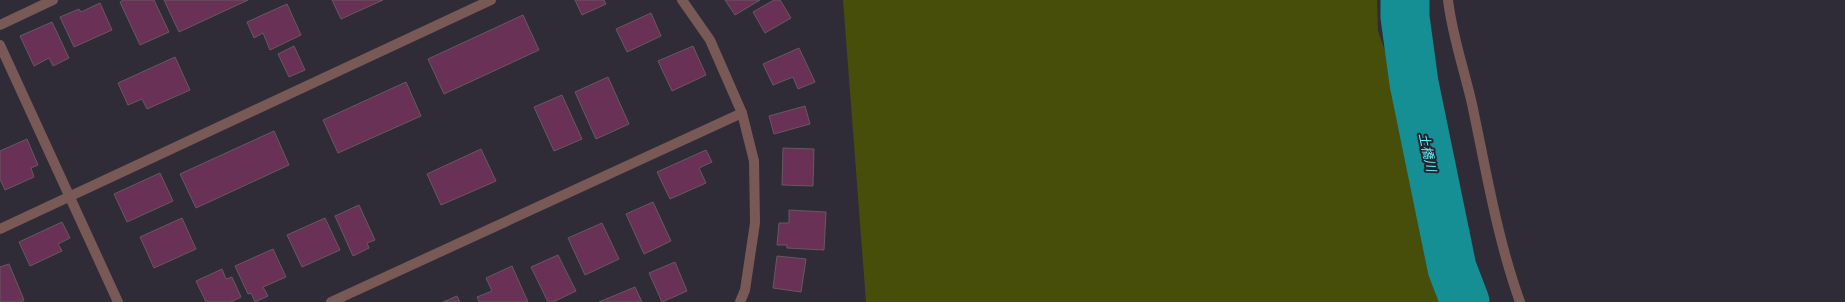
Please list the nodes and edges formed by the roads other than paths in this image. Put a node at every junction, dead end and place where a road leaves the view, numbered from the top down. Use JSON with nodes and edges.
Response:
{"nodes":[{"id":1,"x":53,"y":0,"type":"edge"},
{"id":2,"x":491,"y":0,"type":"edge"},
{"id":3,"x":682,"y":0,"type":"edge"},
{"id":4,"x":1448,"y":0,"type":"edge"},
{"id":5,"x":0,"y":25,"type":"edge"},
{"id":6,"x":0,"y":45,"type":"edge"},
{"id":7,"x":742,"y":113,"type":"junction"},
{"id":8,"x":68,"y":197,"type":"junction"},
{"id":9,"x":0,"y":229,"type":"edge"},
{"id":10,"x":118,"y":302,"type":"edge"},
{"id":11,"x":331,"y":302,"type":"edge"},
{"id":12,"x":740,"y":302,"type":"edge"},
{"id":13,"x":1520,"y":302,"type":"edge"}],
"edges":[{"from":1,"to":5,"type":"street"},
{"from":2,"to":8,"type":"street"},
{"from":3,"to":7,"type":"street"},
{"from":4,"to":13,"type":"street"},
{"from":6,"to":8,"type":"street"},
{"from":7,"to":11,"type":"street"},
{"from":7,"to":12,"type":"street"},
{"from":8,"to":9,"type":"street"},
{"from":8,"to":10,"type":"street"}]}
